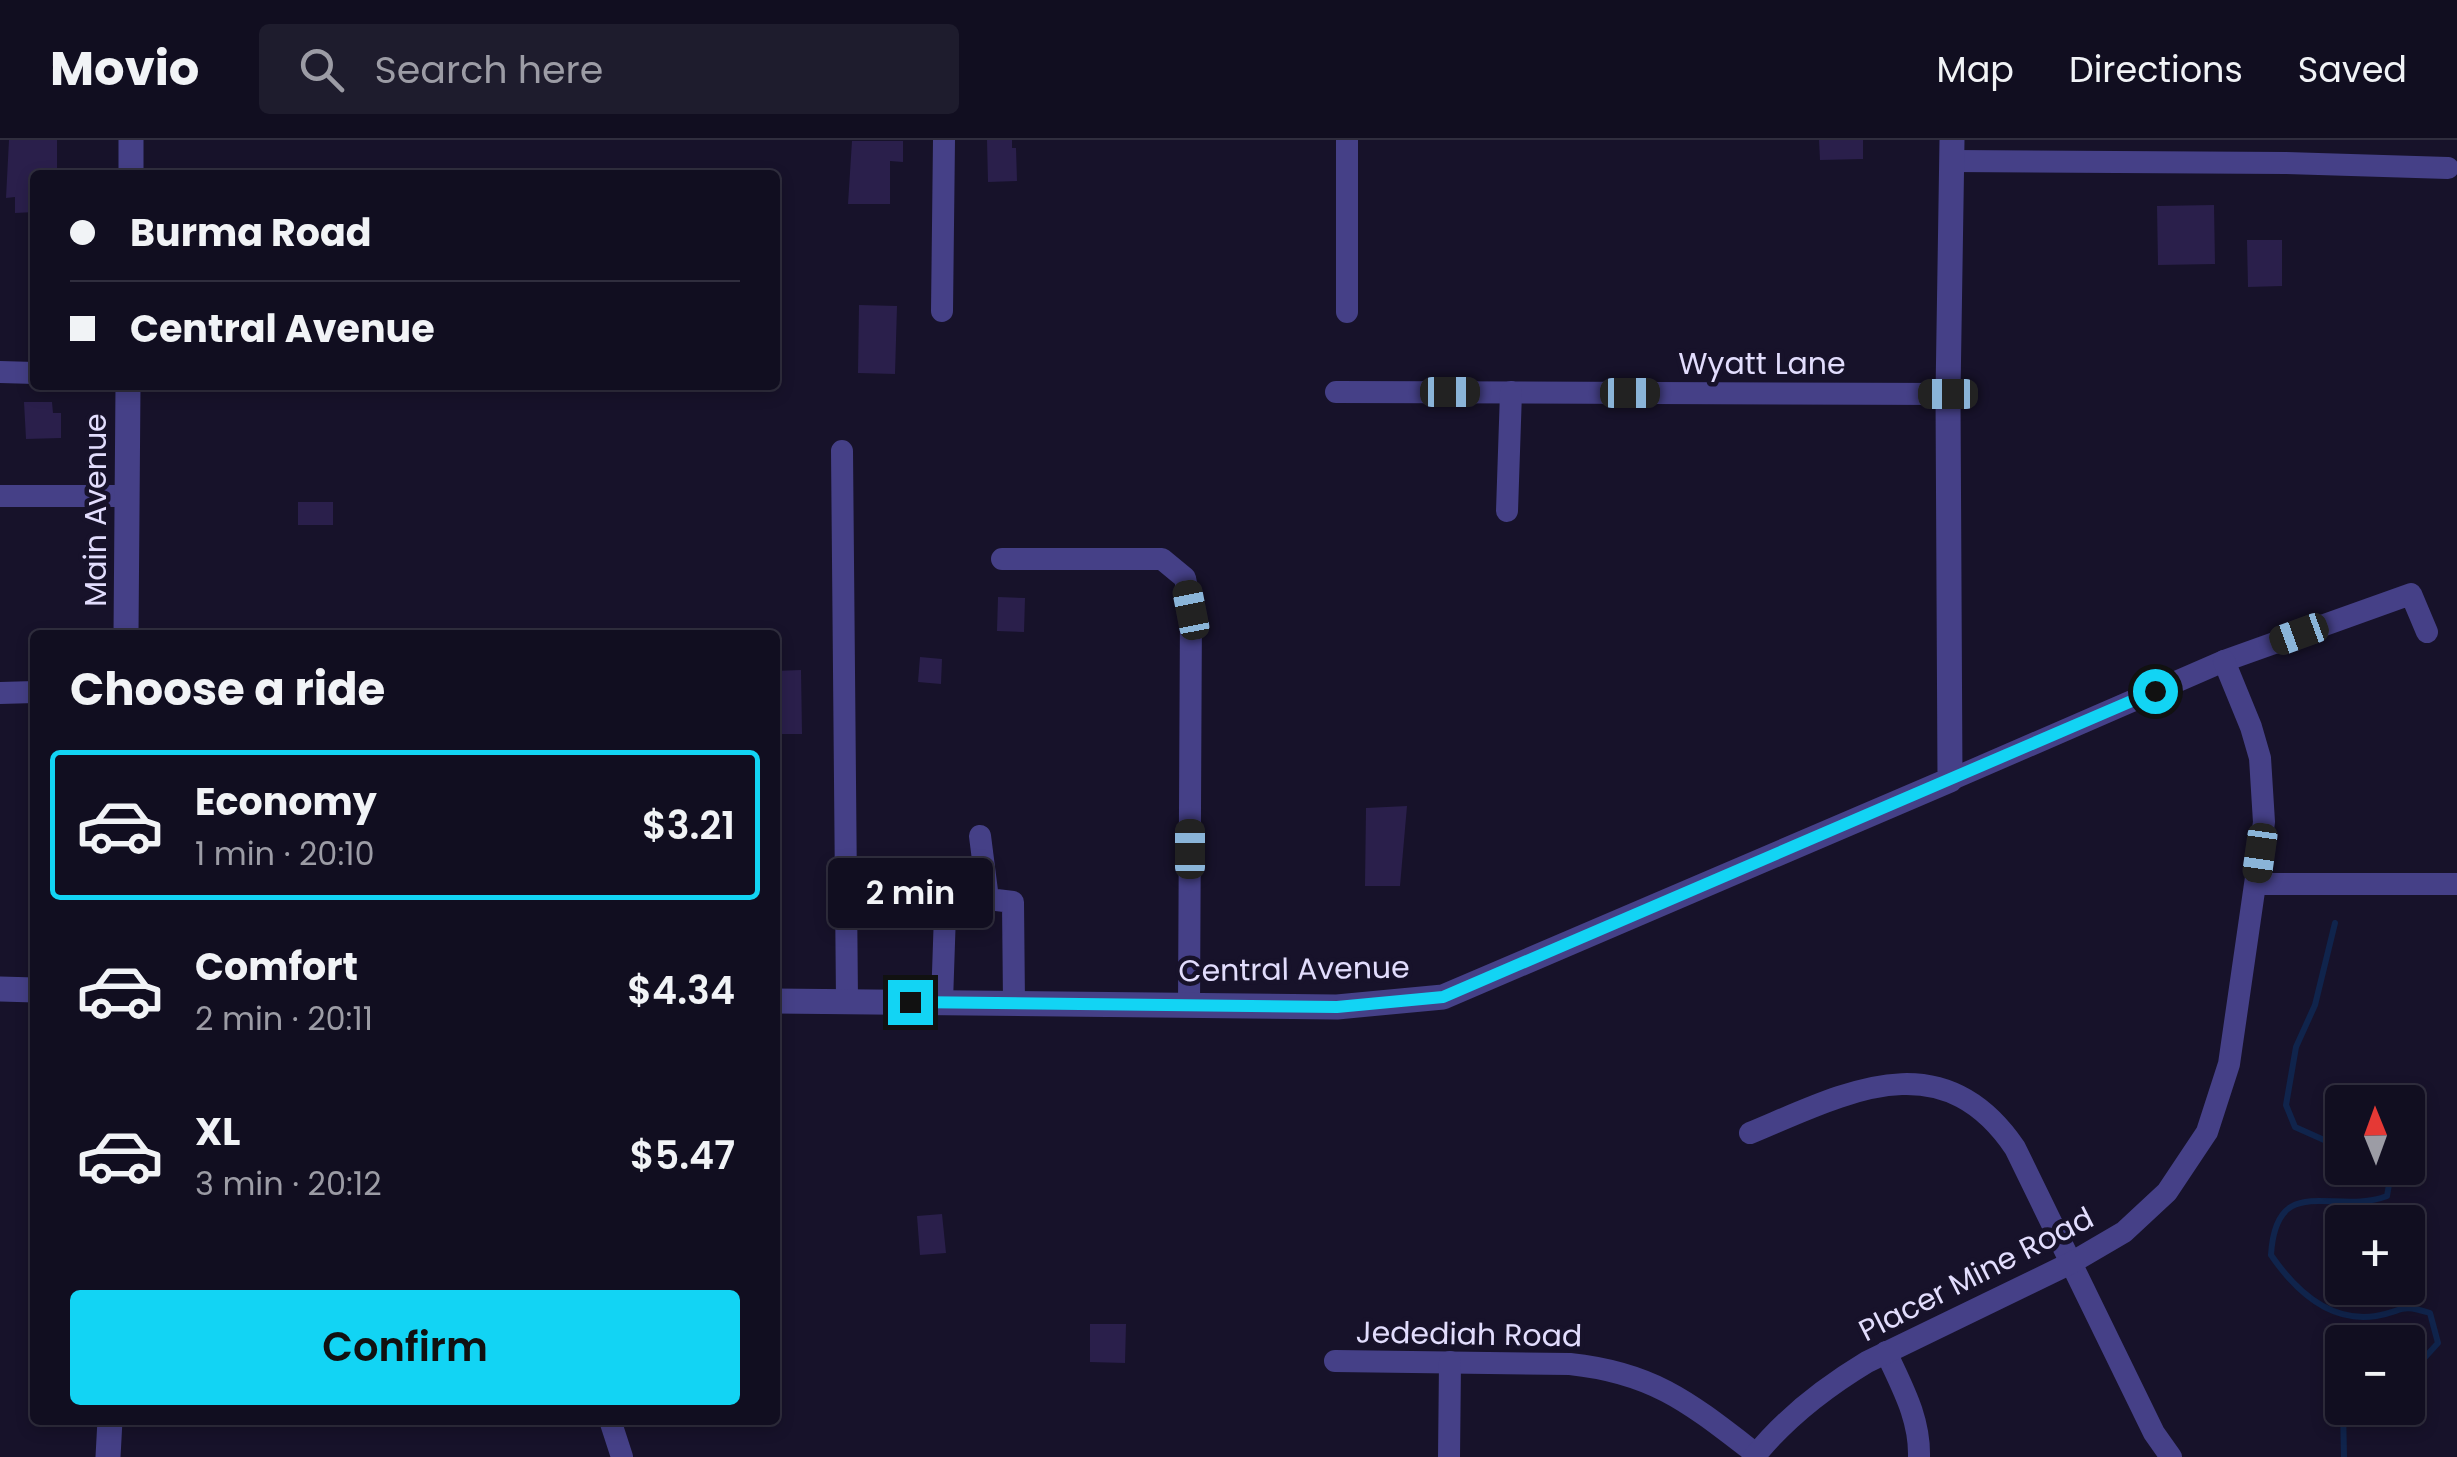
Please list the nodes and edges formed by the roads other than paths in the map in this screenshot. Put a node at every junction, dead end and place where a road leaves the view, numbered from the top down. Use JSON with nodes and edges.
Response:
{"nodes":[{"id":1,"x":131,"y":140,"type":"edge"},
{"id":2,"x":944,"y":140,"type":"edge"},
{"id":3,"x":1347,"y":140,"type":"edge"},
{"id":4,"x":1952,"y":151,"type":"edge"},
{"id":5,"x":2286,"y":151,"type":"edge"},
{"id":6,"x":2448,"y":168,"type":"dead end"},
{"id":7,"x":130,"y":170,"type":"edge"},
{"id":8,"x":942,"y":310,"type":"dead end"},
{"id":9,"x":1347,"y":312,"type":"dead end"},
{"id":10,"x":0,"y":372,"type":"edge"},
{"id":11,"x":30,"y":373,"type":"edge"},
{"id":12,"x":128,"y":390,"type":"edge"},
{"id":13,"x":1336,"y":392,"type":"dead end"},
{"id":14,"x":1511,"y":392,"type":"junction"},
{"id":15,"x":1948,"y":394,"type":"junction"},
{"id":16,"x":842,"y":451,"type":"dead end"},
{"id":17,"x":0,"y":496,"type":"edge"},
{"id":18,"x":127,"y":496,"type":"junction"},
{"id":19,"x":1508,"y":511,"type":"dead end"},
{"id":20,"x":1002,"y":559,"type":"dead end"},
{"id":21,"x":126,"y":630,"type":"edge"},
{"id":22,"x":2428,"y":632,"type":"dead end"},
{"id":23,"x":2224,"y":662,"type":"junction"},
{"id":24,"x":30,"y":692,"type":"edge"},
{"id":25,"x":0,"y":693,"type":"edge"},
{"id":26,"x":1950,"y":780,"type":"junction"},
{"id":27,"x":980,"y":836,"type":"dead end"},
{"id":28,"x":946,"y":884,"type":"dead end"},
{"id":29,"x":2256,"y":884,"type":"junction"},
{"id":30,"x":2457,"y":884,"type":"edge"},
{"id":31,"x":0,"y":989,"type":"edge"},
{"id":32,"x":30,"y":990,"type":"edge"},
{"id":33,"x":780,"y":1001,"type":"edge"},
{"id":34,"x":847,"y":1001,"type":"junction"},
{"id":35,"x":942,"y":1002,"type":"junction"},
{"id":36,"x":1014,"y":1003,"type":"junction"},
{"id":37,"x":1189,"y":1006,"type":"junction"},
{"id":38,"x":1750,"y":1133,"type":"dead end"},
{"id":39,"x":2071,"y":1262,"type":"junction"},
{"id":40,"x":1886,"y":1352,"type":"junction"},
{"id":41,"x":1335,"y":1361,"type":"dead end"},
{"id":42,"x":1450,"y":1362,"type":"junction"},
{"id":43,"x":110,"y":1425,"type":"edge"},
{"id":44,"x":612,"y":1425,"type":"edge"},
{"id":45,"x":1755,"y":1456,"type":"edge"},
{"id":46,"x":108,"y":1457,"type":"edge"},
{"id":47,"x":622,"y":1457,"type":"edge"},
{"id":48,"x":1449,"y":1457,"type":"edge"},
{"id":49,"x":1919,"y":1457,"type":"edge"},
{"id":50,"x":2171,"y":1457,"type":"edge"}],
"edges":[{"from":1,"to":7,"type":"street"},
{"from":2,"to":8,"type":"street"},
{"from":3,"to":9,"type":"street"},
{"from":4,"to":5,"type":"street"},
{"from":4,"to":15,"type":"street"},
{"from":5,"to":6,"type":"street"},
{"from":10,"to":11,"type":"street"},
{"from":12,"to":18,"type":"street","name":"Main Avenue"},
{"from":13,"to":14,"type":"street","name":"Wyatt Lane"},
{"from":14,"to":15,"type":"street","name":"Wyatt Lane"},
{"from":14,"to":19,"type":"street"},
{"from":15,"to":26,"type":"street"},
{"from":16,"to":34,"type":"street"},
{"from":17,"to":18,"type":"street"},
{"from":18,"to":21,"type":"street","name":"Main Avenue"},
{"from":20,"to":37,"type":"street"},
{"from":22,"to":23,"type":"street"},
{"from":23,"to":26,"type":"street"},
{"from":23,"to":29,"type":"street","name":"Placer Mine Road"},
{"from":24,"to":25,"type":"street"},
{"from":26,"to":37,"type":"street","name":"Central Avenue"},
{"from":27,"to":36,"type":"street"},
{"from":28,"to":35,"type":"street"},
{"from":29,"to":30,"type":"street"},
{"from":29,"to":39,"type":"street","name":"Placer Mine Road"},
{"from":31,"to":32,"type":"street"},
{"from":33,"to":34,"type":"street","name":"Central Avenue"},
{"from":34,"to":35,"type":"street","name":"Central Avenue"},
{"from":35,"to":36,"type":"street","name":"Central Avenue"},
{"from":36,"to":37,"type":"street","name":"Central Avenue"},
{"from":38,"to":39,"type":"street"},
{"from":39,"to":40,"type":"street","name":"Placer Mine Road"},
{"from":39,"to":50,"type":"street"},
{"from":40,"to":45,"type":"street","name":"Placer Mine Road"},
{"from":40,"to":49,"type":"street"},
{"from":41,"to":42,"type":"street","name":"Jedediah Road"},
{"from":42,"to":45,"type":"street","name":"Jedediah Road"},
{"from":42,"to":48,"type":"street"},
{"from":43,"to":46,"type":"street"},
{"from":44,"to":47,"type":"street"}]}
